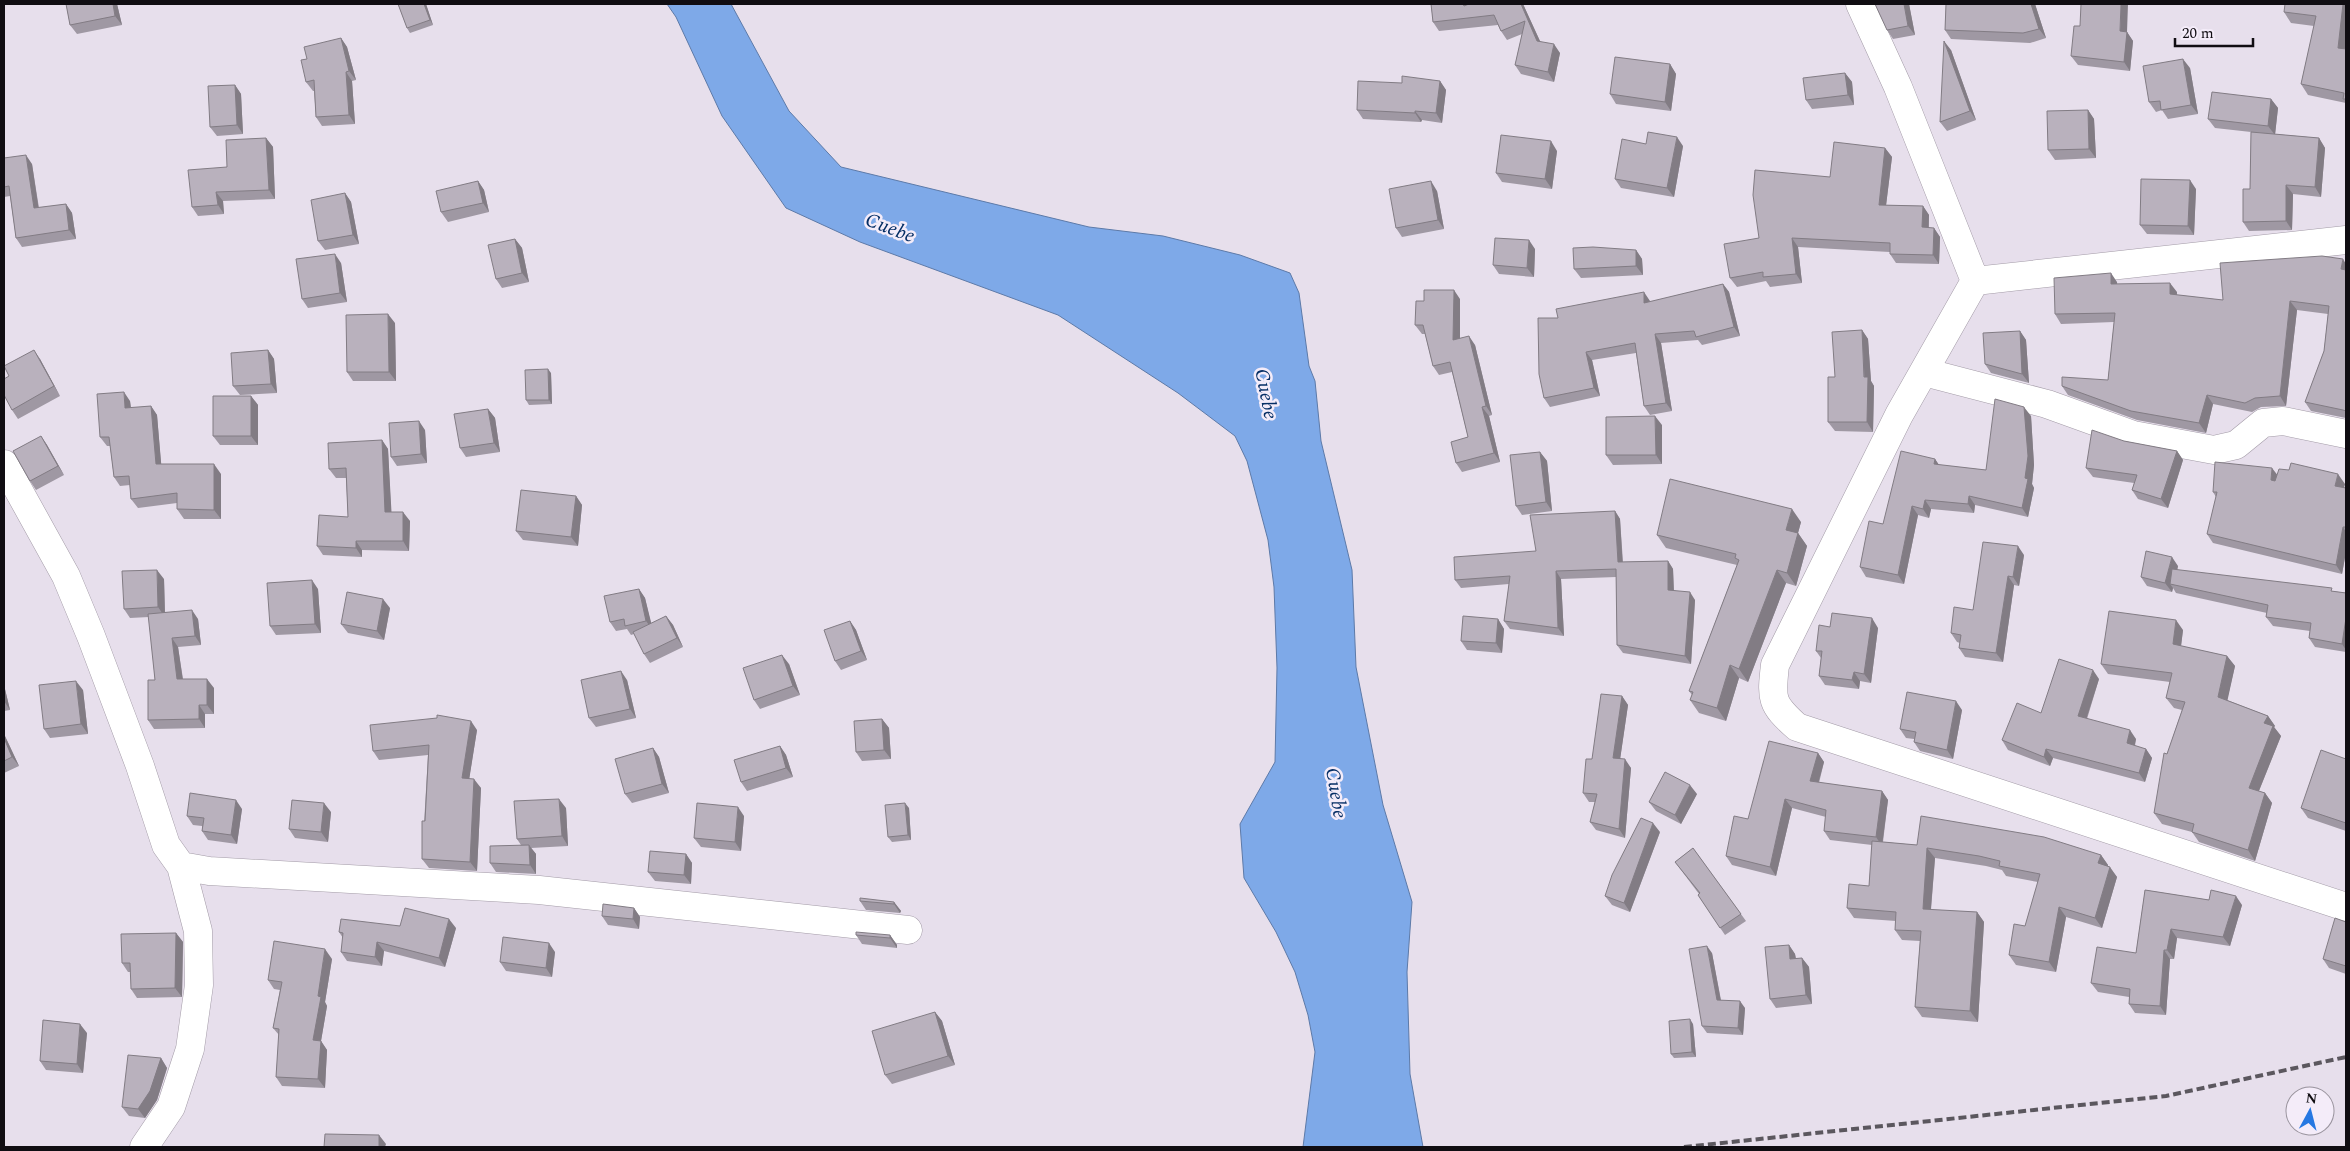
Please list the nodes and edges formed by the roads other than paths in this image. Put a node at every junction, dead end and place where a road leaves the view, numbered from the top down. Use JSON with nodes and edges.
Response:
{"nodes":[{"id":1,"x":1860,"y":4,"type":"edge"},
{"id":2,"x":2346,"y":240,"type":"edge"},
{"id":3,"x":1975,"y":281,"type":"junction"},
{"id":4,"x":1924,"y":372,"type":"junction"},
{"id":5,"x":2346,"y":434,"type":"edge"},
{"id":6,"x":4,"y":464,"type":"edge"},
{"id":7,"x":181,"y":866,"type":"junction"},
{"id":8,"x":2346,"y":907,"type":"edge"},
{"id":9,"x":908,"y":930,"type":"dead end"},
{"id":10,"x":144,"y":1147,"type":"edge"}],
"edges":[{"from":1,"to":3,"type":"street"},
{"from":2,"to":3,"type":"street"},
{"from":3,"to":4,"type":"street"},
{"from":4,"to":5,"type":"street"},
{"from":4,"to":8,"type":"street"},
{"from":6,"to":7,"type":"street"},
{"from":7,"to":9,"type":"street"},
{"from":7,"to":10,"type":"street"}]}
